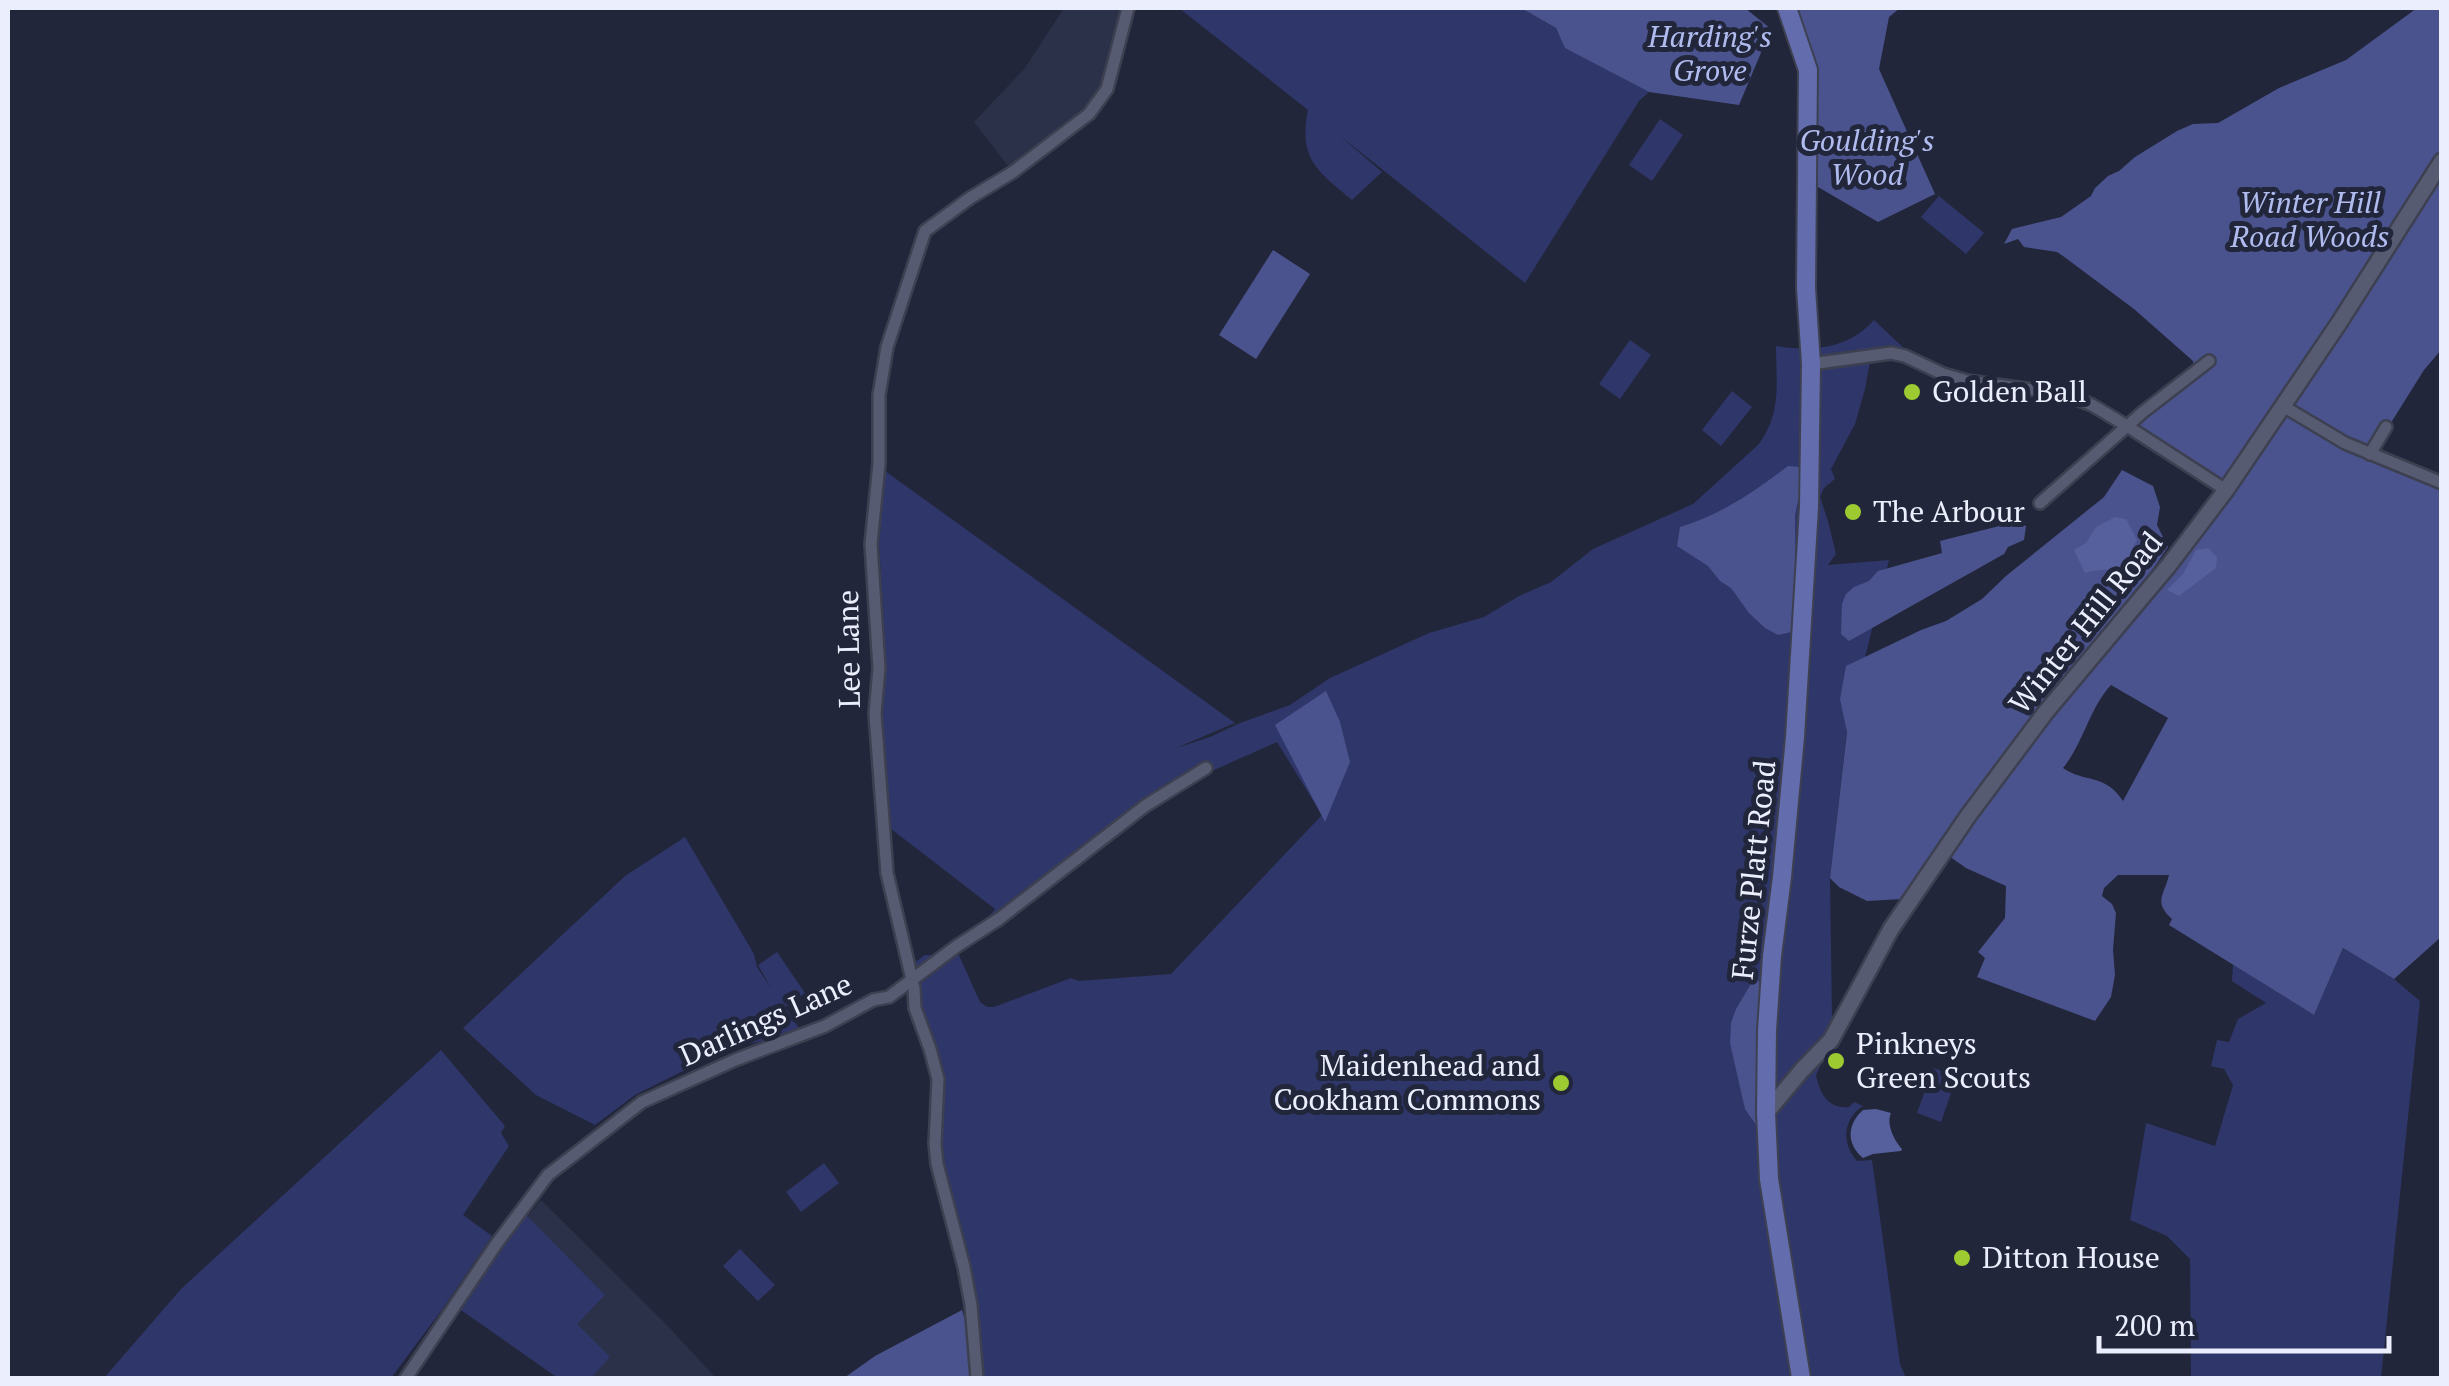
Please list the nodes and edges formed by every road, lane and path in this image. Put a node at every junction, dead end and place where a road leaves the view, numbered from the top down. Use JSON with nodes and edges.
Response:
{"nodes":[{"id":1,"x":1128,"y":8,"type":"edge"},
{"id":2,"x":1787,"y":8,"type":"edge"},
{"id":3,"x":2442,"y":161,"type":"edge"},
{"id":4,"x":2208,"y":362,"type":"dead end"},
{"id":5,"x":1811,"y":364,"type":"junction"},
{"id":6,"x":2283,"y":406,"type":"junction"},
{"id":7,"x":2127,"y":426,"type":"junction"},
{"id":8,"x":2386,"y":426,"type":"dead end"},
{"id":9,"x":2370,"y":454,"type":"junction"},
{"id":10,"x":2442,"y":483,"type":"edge"},
{"id":11,"x":2226,"y":490,"type":"junction"},
{"id":12,"x":2040,"y":503,"type":"dead end"},
{"id":13,"x":1206,"y":768,"type":"dead end"},
{"id":14,"x":911,"y":980,"type":"junction"},
{"id":15,"x":889,"y":996,"type":"junction"},
{"id":16,"x":915,"y":1008,"type":"junction"},
{"id":17,"x":1766,"y":1113,"type":"junction"},
{"id":18,"x":406,"y":1378,"type":"edge"},
{"id":19,"x":976,"y":1378,"type":"edge"},
{"id":20,"x":1801,"y":1378,"type":"edge"}],
"edges":[{"from":1,"to":14,"type":"street","name":"Lee Lane"},
{"from":2,"to":5,"type":"main road","name":"Furze Platt Road"},
{"from":3,"to":6,"type":"street","name":"Winter Hill Road"},
{"from":4,"to":7,"type":"street"},
{"from":5,"to":7,"type":"street"},
{"from":5,"to":17,"type":"main road","name":"Furze Platt Road"},
{"from":6,"to":9,"type":"street"},
{"from":6,"to":11,"type":"street","name":"Winter Hill Road"},
{"from":7,"to":11,"type":"street"},
{"from":7,"to":12,"type":"street"},
{"from":8,"to":9,"type":"street"},
{"from":9,"to":10,"type":"street"},
{"from":11,"to":17,"type":"street","name":"Winter Hill Road"},
{"from":13,"to":14,"type":"street","name":"Darlings Lane"},
{"from":14,"to":15,"type":"street","name":"Darlings Lane"},
{"from":14,"to":16,"type":"street","name":"Lee Lane"},
{"from":15,"to":16,"type":"street"},
{"from":15,"to":18,"type":"street","name":"Darlings Lane"},
{"from":16,"to":19,"type":"street","name":"Lee Lane"},
{"from":17,"to":20,"type":"main road","name":"Furze Platt Road"}]}
